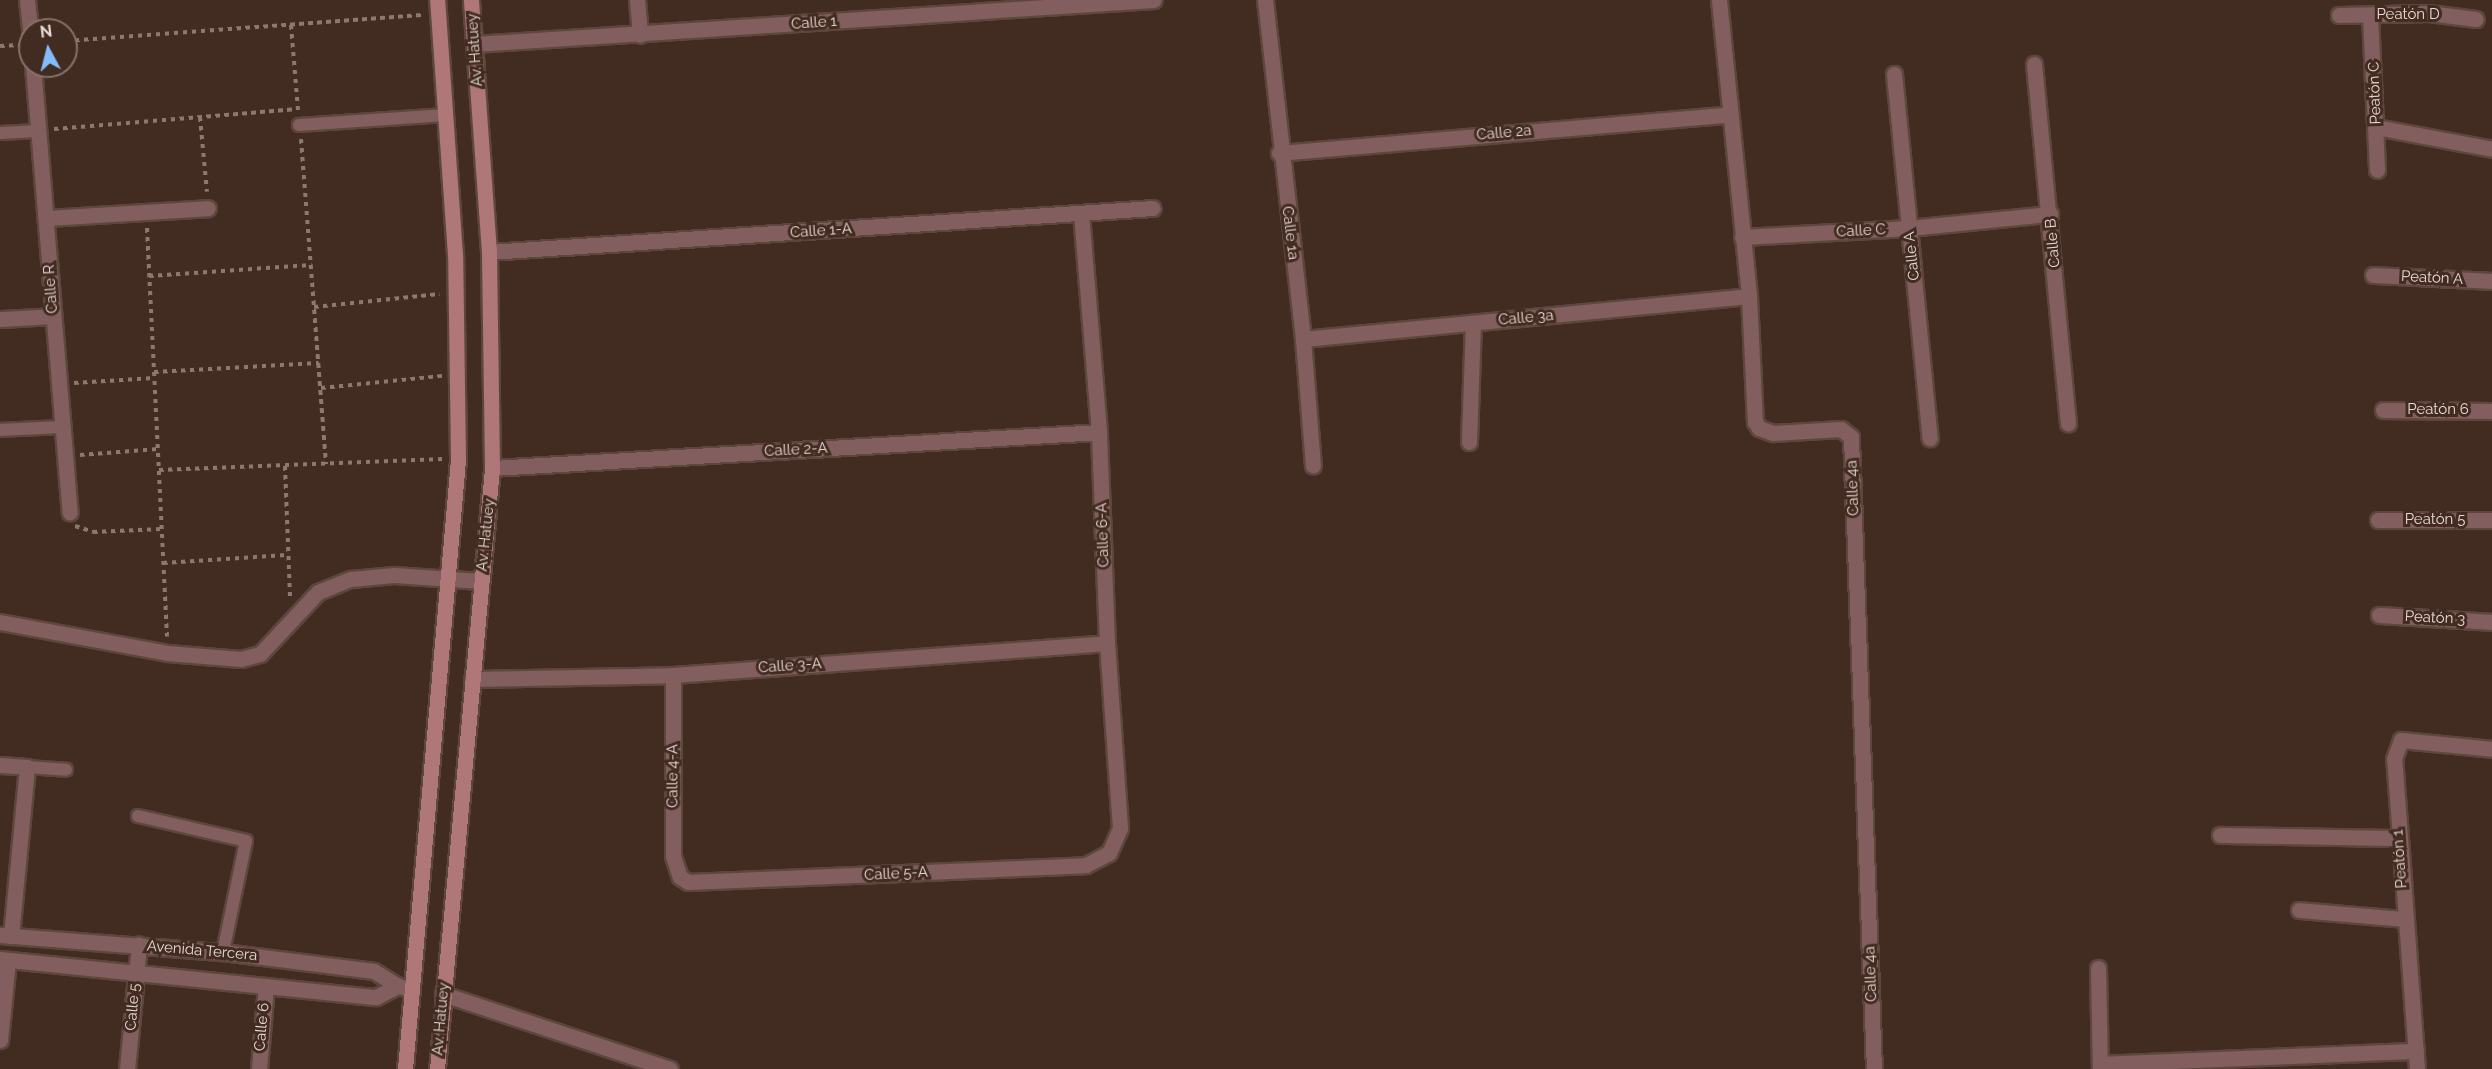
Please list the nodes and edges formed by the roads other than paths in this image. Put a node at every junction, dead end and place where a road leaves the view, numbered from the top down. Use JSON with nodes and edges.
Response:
{"nodes":[{"id":1,"x":27,"y":0,"type":"edge"},
{"id":2,"x":471,"y":0,"type":"edge"},
{"id":3,"x":637,"y":0,"type":"edge"},
{"id":4,"x":1154,"y":0,"type":"edge"},
{"id":5,"x":1265,"y":0,"type":"edge"},
{"id":6,"x":1719,"y":0,"type":"edge"},
{"id":7,"x":438,"y":7,"type":"edge"},
{"id":8,"x":2339,"y":15,"type":"dead end"},
{"id":9,"x":2370,"y":15,"type":"junction"},
{"id":10,"x":29,"y":18,"type":"edge"},
{"id":11,"x":2476,"y":18,"type":"dead end"},
{"id":12,"x":640,"y":35,"type":"junction"},
{"id":13,"x":474,"y":44,"type":"junction"},
{"id":14,"x":2034,"y":64,"type":"dead end"},
{"id":15,"x":1894,"y":74,"type":"dead end"},
{"id":16,"x":34,"y":78,"type":"edge"},
{"id":17,"x":1730,"y":114,"type":"junction"},
{"id":18,"x":446,"y":115,"type":"junction"},
{"id":19,"x":299,"y":125,"type":"road end"},
{"id":20,"x":2376,"y":127,"type":"junction"},
{"id":21,"x":38,"y":130,"type":"junction"},
{"id":22,"x":0,"y":133,"type":"edge"},
{"id":23,"x":2492,"y":149,"type":"edge"},
{"id":24,"x":1279,"y":153,"type":"junction"},
{"id":25,"x":2377,"y":170,"type":"dead end"},
{"id":26,"x":208,"y":208,"type":"road end"},
{"id":27,"x":1153,"y":208,"type":"dead end"},
{"id":28,"x":2050,"y":214,"type":"junction"},
{"id":29,"x":1081,"y":215,"type":"junction"},
{"id":30,"x":46,"y":218,"type":"junction"},
{"id":31,"x":1909,"y":228,"type":"junction"},
{"id":32,"x":1742,"y":237,"type":"junction"},
{"id":33,"x":489,"y":252,"type":"junction"},
{"id":34,"x":2373,"y":275,"type":"dead end"},
{"id":35,"x":2492,"y":281,"type":"edge"},
{"id":36,"x":1749,"y":296,"type":"junction"},
{"id":37,"x":52,"y":316,"type":"junction"},
{"id":38,"x":0,"y":319,"type":"edge"},
{"id":39,"x":1473,"y":323,"type":"junction"},
{"id":40,"x":1303,"y":339,"type":"junction"},
{"id":41,"x":2384,"y":410,"type":"dead end"},
{"id":42,"x":2492,"y":411,"type":"edge"},
{"id":43,"x":2068,"y":423,"type":"dead end"},
{"id":44,"x":62,"y":426,"type":"junction"},
{"id":45,"x":0,"y":430,"type":"edge"},
{"id":46,"x":1099,"y":432,"type":"junction"},
{"id":47,"x":1930,"y":438,"type":"dead end"},
{"id":48,"x":1469,"y":442,"type":"dead end"},
{"id":49,"x":1313,"y":466,"type":"dead end"},
{"id":50,"x":492,"y":468,"type":"junction"},
{"id":51,"x":70,"y":512,"type":"road end"},
{"id":52,"x":2378,"y":520,"type":"dead end"},
{"id":53,"x":2492,"y":520,"type":"edge"},
{"id":54,"x":451,"y":579,"type":"junction"},
{"id":55,"x":481,"y":581,"type":"junction"},
{"id":56,"x":2379,"y":615,"type":"dead end"},
{"id":57,"x":0,"y":622,"type":"edge"},
{"id":58,"x":2492,"y":622,"type":"edge"},
{"id":59,"x":1107,"y":643,"type":"junction"},
{"id":60,"x":673,"y":675,"type":"junction"},
{"id":61,"x":472,"y":679,"type":"junction"},
{"id":62,"x":2492,"y":749,"type":"edge"},
{"id":63,"x":0,"y":765,"type":"edge"},
{"id":64,"x":27,"y":767,"type":"junction"},
{"id":65,"x":66,"y":770,"type":"dead end"},
{"id":66,"x":138,"y":816,"type":"dead end"},
{"id":67,"x":2220,"y":835,"type":"dead end"},
{"id":68,"x":2399,"y":838,"type":"junction"},
{"id":69,"x":1109,"y":853,"type":"joint"},
{"id":70,"x":680,"y":877,"type":"joint"},
{"id":71,"x":2299,"y":910,"type":"dead end"},
{"id":72,"x":2404,"y":919,"type":"junction"},
{"id":73,"x":5,"y":935,"type":"edge"},
{"id":74,"x":139,"y":945,"type":"junction"},
{"id":75,"x":223,"y":952,"type":"junction"},
{"id":76,"x":4,"y":960,"type":"edge"},
{"id":77,"x":2098,"y":968,"type":"dead end"},
{"id":78,"x":137,"y":971,"type":"junction"},
{"id":79,"x":266,"y":986,"type":"junction"},
{"id":80,"x":405,"y":988,"type":"junction"},
{"id":81,"x":443,"y":994,"type":"junction"},
{"id":82,"x":0,"y":1040,"type":"edge"},
{"id":83,"x":2416,"y":1051,"type":"junction"},
{"id":84,"x":2100,"y":1066,"type":"edge"},
{"id":85,"x":128,"y":1069,"type":"edge"},
{"id":86,"x":259,"y":1069,"type":"edge"},
{"id":87,"x":405,"y":1069,"type":"edge"},
{"id":88,"x":437,"y":1069,"type":"edge"},
{"id":89,"x":670,"y":1069,"type":"edge"},
{"id":90,"x":1874,"y":1069,"type":"edge"},
{"id":91,"x":2417,"y":1069,"type":"edge"}],
"edges":[{"from":1,"to":10,"type":"street"},
{"from":2,"to":13,"type":"main road","name":"Av. Hatuey"},
{"from":3,"to":12,"type":"street"},
{"from":4,"to":12,"type":"street","name":"Calle 1"},
{"from":5,"to":24,"type":"street","name":"Calle 1a"},
{"from":6,"to":17,"type":"street","name":"Calle 4a"},
{"from":7,"to":18,"type":"main road","name":"Av. Hatuey"},
{"from":8,"to":9,"type":"street","name":"Peatón D"},
{"from":9,"to":11,"type":"street","name":"Peatón D"},
{"from":9,"to":20,"type":"street","name":"Peatón C"},
{"from":12,"to":13,"type":"street","name":"Calle 1"},
{"from":13,"to":33,"type":"main road","name":"Av. Hatuey"},
{"from":14,"to":28,"type":"street","name":"Calle B"},
{"from":15,"to":31,"type":"street","name":"Calle A"},
{"from":16,"to":21,"type":"street","name":"Calle R"},
{"from":17,"to":24,"type":"street","name":"Calle 2a"},
{"from":17,"to":32,"type":"street","name":"Calle 4a"},
{"from":18,"to":19,"type":"lane"},
{"from":18,"to":54,"type":"main road","name":"Av. Hatuey"},
{"from":20,"to":23,"type":"street"},
{"from":20,"to":25,"type":"street","name":"Peatón C"},
{"from":21,"to":22,"type":"lane"},
{"from":21,"to":30,"type":"street","name":"Calle R"},
{"from":24,"to":40,"type":"street","name":"Calle 1a"},
{"from":26,"to":30,"type":"street"},
{"from":27,"to":29,"type":"street","name":"Calle 1-A"},
{"from":28,"to":31,"type":"street","name":"Calle C"},
{"from":28,"to":43,"type":"street","name":"Calle B"},
{"from":29,"to":33,"type":"street","name":"Calle 1-A"},
{"from":29,"to":46,"type":"street","name":"Calle 6-A"},
{"from":30,"to":37,"type":"street","name":"Calle R"},
{"from":31,"to":32,"type":"street","name":"Calle C"},
{"from":31,"to":47,"type":"street","name":"Calle A"},
{"from":32,"to":36,"type":"street","name":"Calle 4a"},
{"from":33,"to":50,"type":"main road","name":"Av. Hatuey"},
{"from":34,"to":35,"type":"street","name":"Peatón A"},
{"from":36,"to":39,"type":"street","name":"Calle 3a"},
{"from":36,"to":90,"type":"street","name":"Calle 4a"},
{"from":37,"to":38,"type":"street"},
{"from":37,"to":44,"type":"street","name":"Calle R"},
{"from":39,"to":40,"type":"street","name":"Calle 3a"},
{"from":39,"to":48,"type":"street"},
{"from":40,"to":49,"type":"street","name":"Calle 1a"},
{"from":41,"to":42,"type":"street","name":"Peatón 6"},
{"from":44,"to":45,"type":"lane"},
{"from":44,"to":51,"type":"street","name":"Calle R"},
{"from":46,"to":50,"type":"street","name":"Calle 2-A"},
{"from":46,"to":59,"type":"street","name":"Calle 6-A"},
{"from":50,"to":55,"type":"main road","name":"Av. Hatuey"},
{"from":52,"to":53,"type":"street","name":"Peatón 5"},
{"from":54,"to":55,"type":"street"},
{"from":54,"to":57,"type":"street"},
{"from":54,"to":80,"type":"main road","name":"Av. Hatuey"},
{"from":55,"to":61,"type":"main road","name":"Av. Hatuey"},
{"from":56,"to":58,"type":"street","name":"Peatón 3"},
{"from":59,"to":60,"type":"street","name":"Calle 3-A"},
{"from":59,"to":69,"type":"street","name":"Calle 6-A"},
{"from":60,"to":61,"type":"street","name":"Calle 3-A"},
{"from":60,"to":70,"type":"street","name":"Calle 4-A"},
{"from":61,"to":81,"type":"main road","name":"Av. Hatuey"},
{"from":62,"to":68,"type":"street","name":"Peatón 1"},
{"from":63,"to":64,"type":"street"},
{"from":64,"to":65,"type":"lane"},
{"from":64,"to":73,"type":"street"},
{"from":66,"to":75,"type":"lane"},
{"from":67,"to":68,"type":"street"},
{"from":68,"to":72,"type":"street","name":"Peatón 1"},
{"from":69,"to":70,"type":"street","name":"Calle 5-A"},
{"from":71,"to":72,"type":"street"},
{"from":72,"to":83,"type":"street","name":"Peatón 1"},
{"from":73,"to":74,"type":"street","name":"Avenida Tercera"},
{"from":74,"to":75,"type":"street","name":"Avenida Tercera"},
{"from":74,"to":78,"type":"street","name":"Calle 5"},
{"from":75,"to":80,"type":"street","name":"Avenida Tercera"},
{"from":76,"to":78,"type":"street","name":"Avenida Tercera"},
{"from":76,"to":82,"type":"street"},
{"from":77,"to":84,"type":"street"},
{"from":78,"to":79,"type":"street","name":"Avenida Tercera"},
{"from":78,"to":85,"type":"street","name":"Calle 5"},
{"from":79,"to":80,"type":"street","name":"Avenida Tercera"},
{"from":79,"to":86,"type":"street","name":"Calle 6"},
{"from":80,"to":87,"type":"main road","name":"Av. Hatuey"},
{"from":81,"to":88,"type":"main road","name":"Av. Hatuey"},
{"from":81,"to":89,"type":"street"},
{"from":83,"to":84,"type":"street"},
{"from":83,"to":91,"type":"street","name":"Peatón 1"}]}
